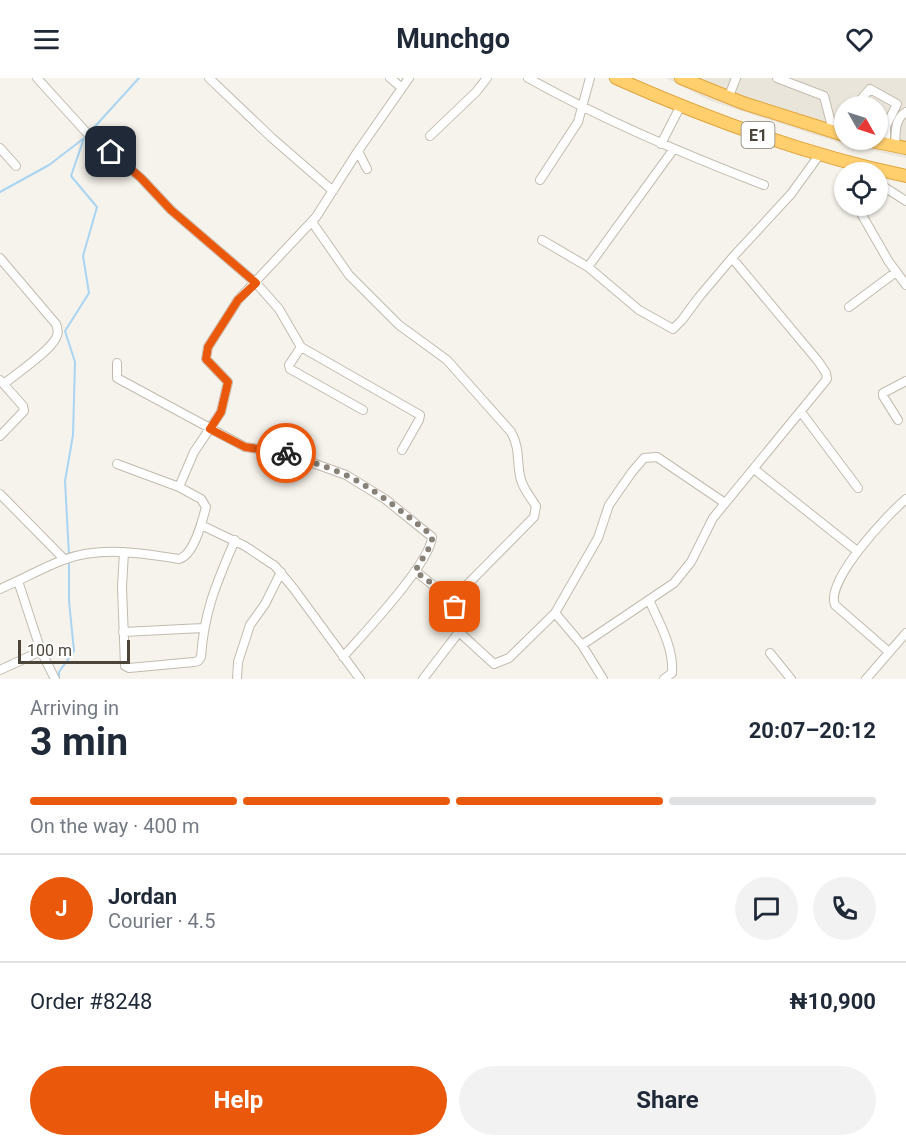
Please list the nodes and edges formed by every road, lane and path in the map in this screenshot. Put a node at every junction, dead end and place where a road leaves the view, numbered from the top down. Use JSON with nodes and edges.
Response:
{"nodes":[{"id":1,"x":37,"y":78,"type":"edge"},
{"id":2,"x":209,"y":78,"type":"edge"},
{"id":3,"x":390,"y":78,"type":"edge"},
{"id":4,"x":409,"y":78,"type":"edge"},
{"id":5,"x":487,"y":78,"type":"edge"},
{"id":6,"x":528,"y":78,"type":"edge"},
{"id":7,"x":590,"y":78,"type":"edge"},
{"id":8,"x":616,"y":78,"type":"edge"},
{"id":9,"x":681,"y":78,"type":"edge"},
{"id":10,"x":736,"y":78,"type":"edge"},
{"id":11,"x":777,"y":78,"type":"edge"},
{"id":12,"x":402,"y":88,"type":"junction"},
{"id":13,"x":729,"y":96,"type":"junction"},
{"id":14,"x":866,"y":96,"type":"edge"},
{"id":15,"x":884,"y":96,"type":"edge"},
{"id":16,"x":888,"y":98,"type":"edge"},
{"id":17,"x":680,"y":107,"type":"junction"},
{"id":18,"x":583,"y":109,"type":"junction"},
{"id":19,"x":906,"y":112,"type":"edge"},
{"id":20,"x":834,"y":118,"type":"edge"},
{"id":21,"x":888,"y":118,"type":"edge"},
{"id":22,"x":888,"y":123,"type":"edge"},
{"id":23,"x":834,"y":129,"type":"edge"},
{"id":24,"x":430,"y":136,"type":"dead end"},
{"id":25,"x":661,"y":144,"type":"junction"},
{"id":26,"x":896,"y":146,"type":"edge"},
{"id":27,"x":0,"y":148,"type":"edge"},
{"id":28,"x":673,"y":150,"type":"junction"},
{"id":29,"x":358,"y":151,"type":"junction"},
{"id":30,"x":820,"y":154,"type":"junction"},
{"id":31,"x":845,"y":162,"type":"edge"},
{"id":32,"x":16,"y":166,"type":"dead end"},
{"id":33,"x":367,"y":169,"type":"dead end"},
{"id":34,"x":888,"y":173,"type":"edge"},
{"id":35,"x":906,"y":176,"type":"edge"},
{"id":36,"x":540,"y":180,"type":"dead end"},
{"id":37,"x":764,"y":185,"type":"dead end"},
{"id":38,"x":888,"y":189,"type":"edge"},
{"id":39,"x":333,"y":191,"type":"junction"},
{"id":40,"x":906,"y":201,"type":"edge"},
{"id":41,"x":863,"y":216,"type":"edge"},
{"id":42,"x":312,"y":222,"type":"junction"},
{"id":43,"x":542,"y":240,"type":"dead end"},
{"id":44,"x":0,"y":258,"type":"edge"},
{"id":45,"x":732,"y":258,"type":"junction"},
{"id":46,"x":588,"y":267,"type":"junction"},
{"id":47,"x":896,"y":272,"type":"junction"},
{"id":48,"x":256,"y":283,"type":"junction"},
{"id":49,"x":906,"y":285,"type":"edge"},
{"id":50,"x":849,"y":307,"type":"dead end"},
{"id":51,"x":301,"y":347,"type":"junction"},
{"id":52,"x":117,"y":363,"type":"dead end"},
{"id":53,"x":906,"y":381,"type":"edge"},
{"id":54,"x":2,"y":382,"type":"edge"},
{"id":55,"x":363,"y":410,"type":"dead end"},
{"id":56,"x":801,"y":412,"type":"junction"},
{"id":57,"x":898,"y":420,"type":"dead end"},
{"id":58,"x":210,"y":429,"type":"junction"},
{"id":59,"x":0,"y":436,"type":"edge"},
{"id":60,"x":402,"y":450,"type":"dead end"},
{"id":61,"x":117,"y":464,"type":"dead end"},
{"id":62,"x":754,"y":469,"type":"junction"},
{"id":63,"x":179,"y":487,"type":"junction"},
{"id":64,"x":858,"y":488,"type":"dead end"},
{"id":65,"x":0,"y":495,"type":"edge"},
{"id":66,"x":906,"y":499,"type":"edge"},
{"id":67,"x":725,"y":502,"type":"junction"},
{"id":68,"x":201,"y":525,"type":"junction"},
{"id":69,"x":235,"y":540,"type":"junction"},
{"id":70,"x":857,"y":551,"type":"junction"},
{"id":71,"x":124,"y":552,"type":"junction"},
{"id":72,"x":64,"y":559,"type":"junction"},
{"id":73,"x":415,"y":571,"type":"junction"},
{"id":74,"x":281,"y":572,"type":"junction"},
{"id":75,"x":18,"y":581,"type":"junction"},
{"id":76,"x":0,"y":589,"type":"edge"},
{"id":77,"x":452,"y":600,"type":"junction"},
{"id":78,"x":650,"y":600,"type":"junction"},
{"id":79,"x":555,"y":613,"type":"junction"},
{"id":80,"x":203,"y":628,"type":"junction"},
{"id":81,"x":123,"y":632,"type":"junction"},
{"id":82,"x":459,"y":632,"type":"junction"},
{"id":83,"x":906,"y":633,"type":"edge"},
{"id":84,"x":582,"y":645,"type":"junction"},
{"id":85,"x":41,"y":651,"type":"junction"},
{"id":86,"x":770,"y":652,"type":"dead end"},
{"id":87,"x":889,"y":652,"type":"junction"},
{"id":88,"x":343,"y":657,"type":"junction"},
{"id":89,"x":0,"y":670,"type":"edge"},
{"id":90,"x":55,"y":679,"type":"edge"},
{"id":91,"x":237,"y":679,"type":"edge"},
{"id":92,"x":360,"y":679,"type":"edge"},
{"id":93,"x":423,"y":679,"type":"edge"},
{"id":94,"x":603,"y":679,"type":"edge"},
{"id":95,"x":664,"y":679,"type":"edge"},
{"id":96,"x":791,"y":679,"type":"edge"},
{"id":97,"x":866,"y":679,"type":"edge"}],
"edges":[{"from":1,"to":48,"type":"street"},
{"from":2,"to":39,"type":"street"},
{"from":3,"to":12,"type":"street"},
{"from":4,"to":12,"type":"street"},
{"from":5,"to":24,"type":"street"},
{"from":6,"to":18,"type":"street"},
{"from":7,"to":18,"type":"street"},
{"from":8,"to":17,"type":"highway","number":"E1"},
{"from":9,"to":13,"type":"highway","number":"E1"},
{"from":10,"to":13,"type":"street"},
{"from":11,"to":20,"type":"street"},
{"from":12,"to":29,"type":"street"},
{"from":13,"to":23,"type":"highway","number":"E1"},
{"from":14,"to":15,"type":"street"},
{"from":16,"to":21,"type":"street"},
{"from":17,"to":25,"type":"street"},
{"from":17,"to":30,"type":"highway","number":"E1"},
{"from":18,"to":25,"type":"street"},
{"from":18,"to":36,"type":"street"},
{"from":19,"to":26,"type":"street"},
{"from":22,"to":26,"type":"street"},
{"from":25,"to":28,"type":"street"},
{"from":27,"to":32,"type":"street"},
{"from":28,"to":37,"type":"street"},
{"from":28,"to":46,"type":"street"},
{"from":29,"to":33,"type":"street"},
{"from":29,"to":39,"type":"street"},
{"from":30,"to":31,"type":"highway","number":"E1"},
{"from":30,"to":45,"type":"street"},
{"from":34,"to":35,"type":"highway","number":"E1"},
{"from":38,"to":40,"type":"street"},
{"from":39,"to":42,"type":"street"},
{"from":41,"to":47,"type":"street"},
{"from":42,"to":48,"type":"street"},
{"from":42,"to":77,"type":"street"},
{"from":43,"to":46,"type":"street"},
{"from":44,"to":54,"type":"street"},
{"from":45,"to":46,"type":"street"},
{"from":45,"to":56,"type":"street"},
{"from":47,"to":49,"type":"street"},
{"from":47,"to":50,"type":"street"},
{"from":48,"to":51,"type":"street"},
{"from":48,"to":58,"type":"street"},
{"from":51,"to":55,"type":"street"},
{"from":51,"to":60,"type":"street"},
{"from":52,"to":58,"type":"street"},
{"from":53,"to":57,"type":"street"},
{"from":54,"to":59,"type":"street"},
{"from":56,"to":62,"type":"street"},
{"from":56,"to":64,"type":"street"},
{"from":58,"to":63,"type":"street"},
{"from":58,"to":73,"type":"street"},
{"from":61,"to":63,"type":"street"},
{"from":62,"to":67,"type":"street"},
{"from":62,"to":70,"type":"street"},
{"from":63,"to":68,"type":"street"},
{"from":65,"to":72,"type":"street"},
{"from":66,"to":70,"type":"street"},
{"from":67,"to":78,"type":"street"},
{"from":67,"to":79,"type":"street"},
{"from":68,"to":69,"type":"street"},
{"from":68,"to":71,"type":"street"},
{"from":69,"to":74,"type":"street"},
{"from":69,"to":80,"type":"street"},
{"from":70,"to":87,"type":"street"},
{"from":71,"to":72,"type":"street"},
{"from":71,"to":81,"type":"street"},
{"from":72,"to":75,"type":"street"},
{"from":73,"to":77,"type":"street"},
{"from":73,"to":88,"type":"street"},
{"from":74,"to":88,"type":"street"},
{"from":74,"to":91,"type":"street"},
{"from":75,"to":76,"type":"street"},
{"from":75,"to":85,"type":"street"},
{"from":77,"to":82,"type":"street"},
{"from":78,"to":84,"type":"street"},
{"from":78,"to":95,"type":"street"},
{"from":79,"to":82,"type":"street"},
{"from":79,"to":84,"type":"street"},
{"from":80,"to":81,"type":"street"},
{"from":80,"to":81,"type":"street"},
{"from":82,"to":93,"type":"street"},
{"from":83,"to":87,"type":"street"},
{"from":84,"to":94,"type":"street"},
{"from":85,"to":89,"type":"street"},
{"from":85,"to":90,"type":"street"},
{"from":86,"to":96,"type":"street"},
{"from":87,"to":97,"type":"street"},
{"from":88,"to":92,"type":"street"}]}
